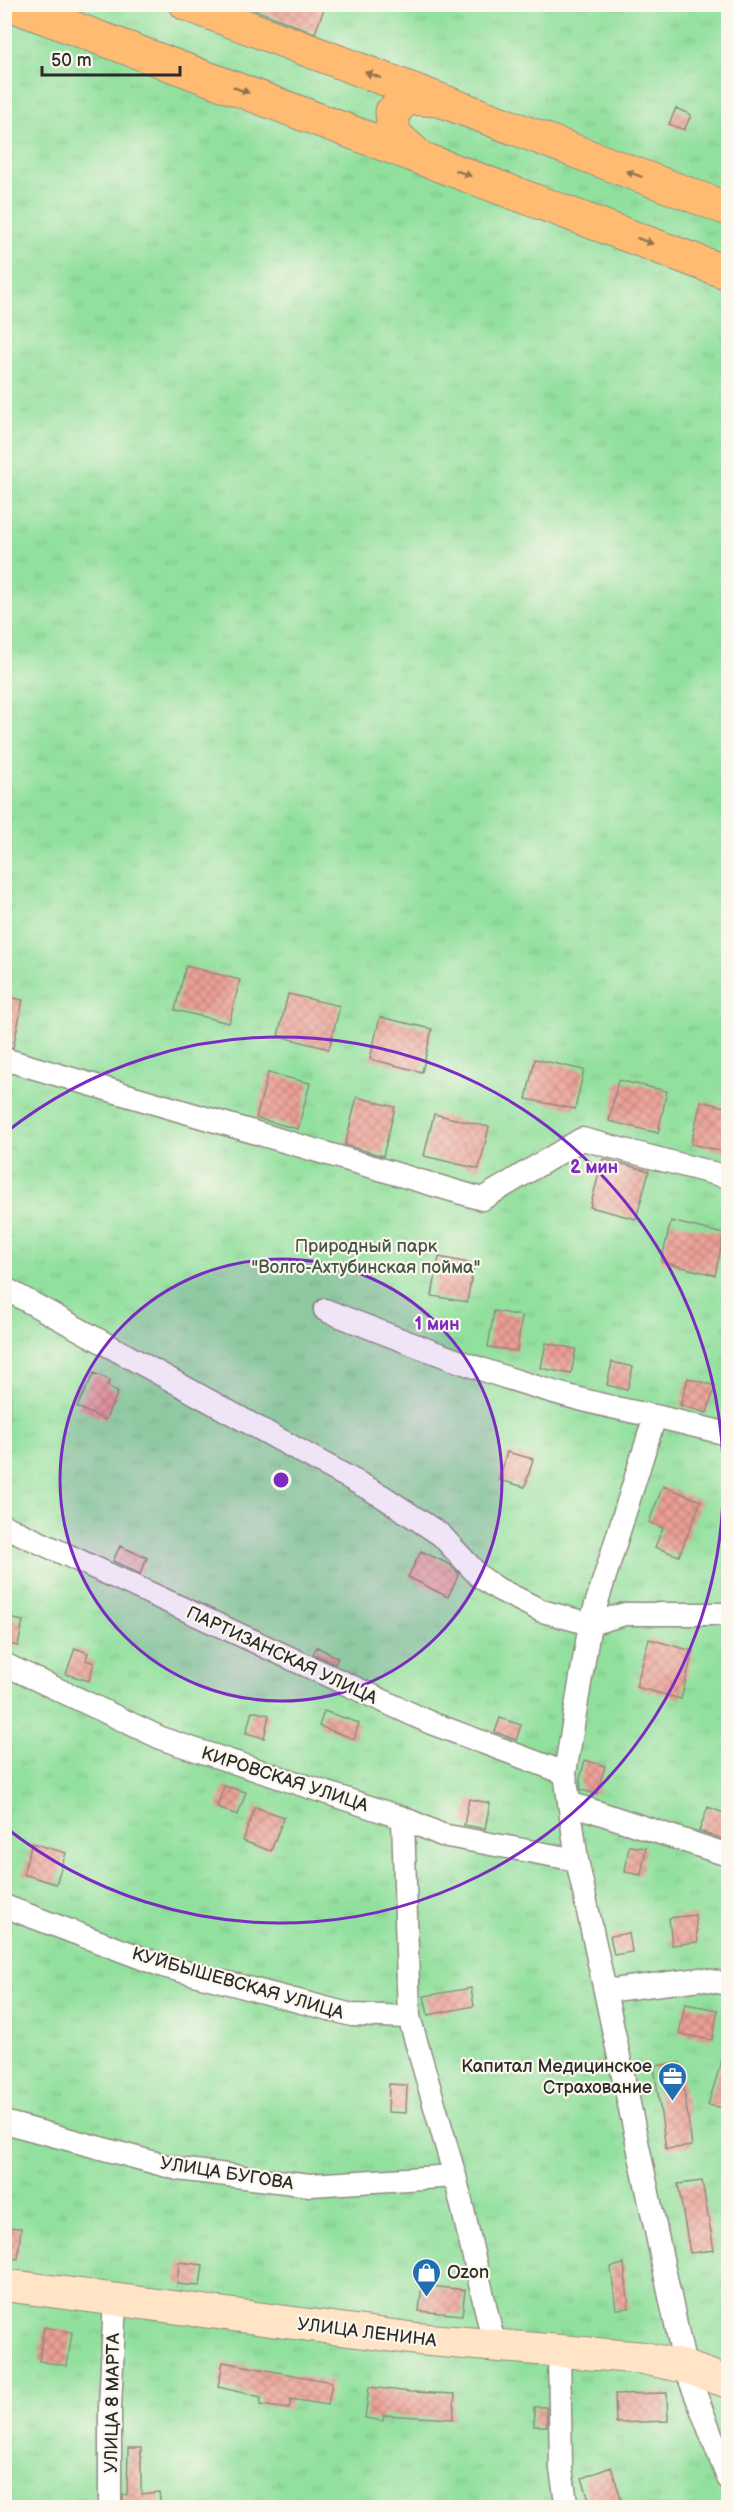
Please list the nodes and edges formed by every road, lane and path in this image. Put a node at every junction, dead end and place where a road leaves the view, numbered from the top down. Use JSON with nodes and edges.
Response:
{"nodes":[{"id":1,"x":9,"y":4,"type":"edge"},
{"id":2,"x":186,"y":4,"type":"edge"},
{"id":3,"x":440,"y":100,"type":"junction"},
{"id":4,"x":420,"y":157,"type":"junction"},
{"id":5,"x":729,"y":209,"type":"edge"},
{"id":6,"x":729,"y":273,"type":"edge"},
{"id":7,"x":4,"y":1059,"type":"edge"},
{"id":8,"x":729,"y":1177,"type":"edge"},
{"id":9,"x":4,"y":1288,"type":"edge"},
{"id":10,"x":325,"y":1310,"type":"dead end"},
{"id":11,"x":655,"y":1416,"type":"junction"},
{"id":12,"x":729,"y":1434,"type":"edge"},
{"id":13,"x":4,"y":1526,"type":"edge"},
{"id":14,"x":729,"y":1614,"type":"edge"},
{"id":15,"x":590,"y":1624,"type":"junction"},
{"id":16,"x":4,"y":1664,"type":"edge"},
{"id":17,"x":565,"y":1773,"type":"junction"},
{"id":18,"x":568,"y":1803,"type":"junction"},
{"id":19,"x":403,"y":1818,"type":"junction"},
{"id":20,"x":729,"y":1856,"type":"edge"},
{"id":21,"x":577,"y":1860,"type":"junction"},
{"id":22,"x":4,"y":1906,"type":"edge"},
{"id":23,"x":729,"y":1984,"type":"edge"},
{"id":24,"x":605,"y":1991,"type":"junction"},
{"id":25,"x":409,"y":2017,"type":"junction"},
{"id":26,"x":4,"y":2122,"type":"edge"},
{"id":27,"x":455,"y":2176,"type":"junction"},
{"id":28,"x":4,"y":2285,"type":"edge"},
{"id":29,"x":115,"y":2299,"type":"junction"},
{"id":30,"x":495,"y":2348,"type":"junction"},
{"id":31,"x":560,"y":2350,"type":"junction"},
{"id":32,"x":685,"y":2367,"type":"junction"},
{"id":33,"x":729,"y":2382,"type":"edge"},
{"id":34,"x":729,"y":2478,"type":"edge"},
{"id":35,"x":110,"y":2508,"type":"edge"},
{"id":36,"x":567,"y":2508,"type":"edge"}],
"edges":[{"from":1,"to":4,"type":"main road","one_way":true},
{"from":3,"to":2,"type":"main road","one_way":true},
{"from":3,"to":4,"type":"main road"},
{"from":5,"to":3,"type":"main road","one_way":true},
{"from":4,"to":6,"type":"main road","one_way":true},
{"from":7,"to":8,"type":"street"},
{"from":9,"to":15,"type":"street"},
{"from":10,"to":11,"type":"street"},
{"from":11,"to":12,"type":"street"},
{"from":11,"to":15,"type":"street"},
{"from":13,"to":17,"type":"street","name":"ПАРТИЗАНСКАЯ УЛИЦА"},
{"from":14,"to":15,"type":"street"},
{"from":15,"to":17,"type":"street"},
{"from":16,"to":19,"type":"street","name":"КИРОВСКАЯ УЛИЦА"},
{"from":17,"to":18,"type":"street"},
{"from":18,"to":20,"type":"street"},
{"from":18,"to":21,"type":"street"},
{"from":19,"to":21,"type":"street","name":"КИРОВСКАЯ УЛИЦА"},
{"from":19,"to":25,"type":"street"},
{"from":21,"to":24,"type":"street"},
{"from":22,"to":25,"type":"street","name":"КУЙБЫШЕВСКАЯ УЛИЦА"},
{"from":23,"to":24,"type":"street"},
{"from":24,"to":32,"type":"street"},
{"from":25,"to":27,"type":"street"},
{"from":26,"to":27,"type":"street","name":"УЛИЦА БУГОВА"},
{"from":27,"to":30,"type":"street"},
{"from":28,"to":29,"type":"street","name":"УЛИЦА ЛЕНИНА"},
{"from":29,"to":30,"type":"street","name":"УЛИЦА ЛЕНИНА"},
{"from":29,"to":35,"type":"street","name":"УЛИЦА 8 МАРТА"},
{"from":30,"to":31,"type":"street","name":"УЛИЦА ЛЕНИНА"},
{"from":31,"to":32,"type":"street","name":"УЛИЦА ЛЕНИНА"},
{"from":31,"to":36,"type":"street"},
{"from":32,"to":33,"type":"street","name":"УЛИЦА ЛЕНИНА"},
{"from":32,"to":34,"type":"street"}]}
